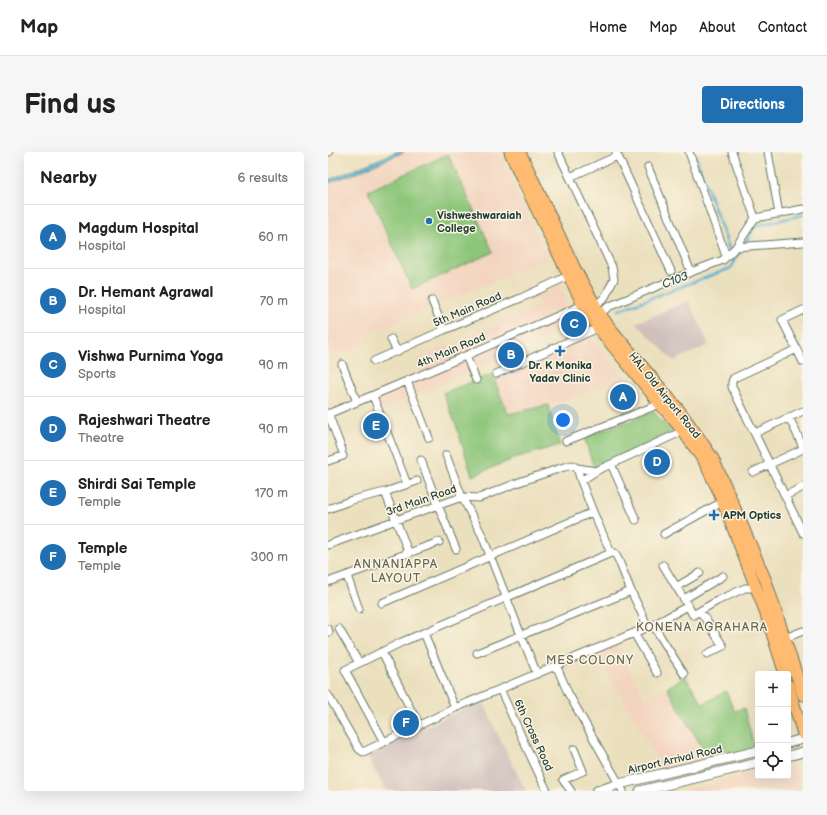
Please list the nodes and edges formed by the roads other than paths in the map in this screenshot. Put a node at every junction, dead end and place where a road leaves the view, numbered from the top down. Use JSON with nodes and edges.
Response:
{"nodes":[{"id":1,"x":510,"y":152,"type":"edge"},
{"id":2,"x":520,"y":152,"type":"edge"},
{"id":3,"x":558,"y":152,"type":"edge"},
{"id":4,"x":689,"y":152,"type":"edge"},
{"id":5,"x":732,"y":152,"type":"edge"},
{"id":6,"x":768,"y":152,"type":"edge"},
{"id":7,"x":616,"y":154,"type":"edge"},
{"id":8,"x":648,"y":167,"type":"dead end"},
{"id":9,"x":570,"y":177,"type":"junction"},
{"id":10,"x":803,"y":209,"type":"edge"},
{"id":11,"x":779,"y":214,"type":"junction"},
{"id":12,"x":755,"y":218,"type":"junction"},
{"id":13,"x":803,"y":242,"type":"edge"},
{"id":14,"x":736,"y":247,"type":"junction"},
{"id":15,"x":726,"y":256,"type":"junction"},
{"id":16,"x":671,"y":271,"type":"dead end"},
{"id":17,"x":691,"y":272,"type":"junction"},
{"id":18,"x":568,"y":276,"type":"junction"},
{"id":19,"x":432,"y":302,"type":"dead end"},
{"id":20,"x":582,"y":305,"type":"junction"},
{"id":21,"x":598,"y":310,"type":"junction"},
{"id":22,"x":803,"y":310,"type":"edge"},
{"id":23,"x":598,"y":328,"type":"junction"},
{"id":24,"x":444,"y":330,"type":"junction"},
{"id":25,"x":391,"y":339,"type":"dead end"},
{"id":26,"x":797,"y":350,"type":"junction"},
{"id":27,"x":397,"y":352,"type":"junction"},
{"id":28,"x":466,"y":356,"type":"junction"},
{"id":29,"x":374,"y":361,"type":"dead end"},
{"id":30,"x":803,"y":362,"type":"edge"},
{"id":31,"x":342,"y":364,"type":"dead end"},
{"id":32,"x":496,"y":374,"type":"dead end"},
{"id":33,"x":476,"y":380,"type":"dead end"},
{"id":34,"x":407,"y":381,"type":"junction"},
{"id":35,"x":373,"y":396,"type":"junction"},
{"id":36,"x":358,"y":402,"type":"junction"},
{"id":37,"x":660,"y":404,"type":"junction"},
{"id":38,"x":803,"y":411,"type":"edge"},
{"id":39,"x":328,"y":414,"type":"edge"},
{"id":40,"x":789,"y":417,"type":"junction"},
{"id":41,"x":683,"y":431,"type":"junction"},
{"id":42,"x":755,"y":433,"type":"junction"},
{"id":43,"x":429,"y":438,"type":"dead end"},
{"id":44,"x":566,"y":442,"type":"dead end"},
{"id":45,"x":803,"y":448,"type":"edge"},
{"id":46,"x":446,"y":456,"type":"dead end"},
{"id":47,"x":708,"y":459,"type":"junction"},
{"id":48,"x":421,"y":460,"type":"dead end"},
{"id":49,"x":328,"y":461,"type":"edge"},
{"id":50,"x":611,"y":464,"type":"junction"},
{"id":51,"x":770,"y":464,"type":"junction"},
{"id":52,"x":577,"y":468,"type":"junction"},
{"id":53,"x":596,"y":471,"type":"junction"},
{"id":54,"x":753,"y":472,"type":"dead end"},
{"id":55,"x":417,"y":481,"type":"dead end"},
{"id":56,"x":581,"y":481,"type":"junction"},
{"id":57,"x":407,"y":484,"type":"junction"},
{"id":58,"x":803,"y":487,"type":"edge"},
{"id":59,"x":385,"y":492,"type":"junction"},
{"id":60,"x":785,"y":496,"type":"junction"},
{"id":61,"x":462,"y":497,"type":"junction"},
{"id":62,"x":722,"y":502,"type":"junction"},
{"id":63,"x":438,"y":505,"type":"junction"},
{"id":64,"x":328,"y":509,"type":"edge"},
{"id":65,"x":593,"y":512,"type":"junction"},
{"id":66,"x":396,"y":520,"type":"junction"},
{"id":67,"x":636,"y":520,"type":"dead end"},
{"id":68,"x":801,"y":525,"type":"edge"},
{"id":69,"x":803,"y":533,"type":"edge"},
{"id":70,"x":664,"y":534,"type":"dead end"},
{"id":71,"x":439,"y":542,"type":"dead end"},
{"id":72,"x":328,"y":545,"type":"edge"},
{"id":73,"x":456,"y":549,"type":"dead end"},
{"id":74,"x":611,"y":553,"type":"junction"},
{"id":75,"x":409,"y":554,"type":"junction"},
{"id":76,"x":490,"y":556,"type":"junction"},
{"id":77,"x":663,"y":565,"type":"dead end"},
{"id":78,"x":700,"y":573,"type":"dead end"},
{"id":79,"x":347,"y":576,"type":"junction"},
{"id":80,"x":723,"y":576,"type":"dead end"},
{"id":81,"x":328,"y":582,"type":"edge"},
{"id":82,"x":755,"y":586,"type":"junction"},
{"id":83,"x":676,"y":588,"type":"junction"},
{"id":84,"x":631,"y":591,"type":"junction"},
{"id":85,"x":507,"y":598,"type":"junction"},
{"id":86,"x":684,"y":599,"type":"junction"},
{"id":87,"x":382,"y":603,"type":"dead end"},
{"id":88,"x":688,"y":606,"type":"junction"},
{"id":89,"x":359,"y":609,"type":"dead end"},
{"id":90,"x":700,"y":611,"type":"junction"},
{"id":91,"x":651,"y":626,"type":"junction"},
{"id":92,"x":339,"y":629,"type":"dead end"},
{"id":93,"x":803,"y":631,"type":"edge"},
{"id":94,"x":424,"y":633,"type":"junction"},
{"id":95,"x":634,"y":633,"type":"junction"},
{"id":96,"x":521,"y":635,"type":"junction"},
{"id":97,"x":785,"y":638,"type":"junction"},
{"id":98,"x":382,"y":652,"type":"junction"},
{"id":99,"x":477,"y":653,"type":"dead end"},
{"id":100,"x":707,"y":654,"type":"dead end"},
{"id":101,"x":359,"y":663,"type":"junction"},
{"id":102,"x":556,"y":665,"type":"junction"},
{"id":103,"x":783,"y":671,"type":"edge"},
{"id":104,"x":657,"y":673,"type":"dead end"},
{"id":105,"x":537,"y":674,"type":"junction"},
{"id":106,"x":684,"y":674,"type":"dead end"},
{"id":107,"x":500,"y":689,"type":"junction"},
{"id":108,"x":328,"y":695,"type":"edge"},
{"id":109,"x":791,"y":695,"type":"edge"},
{"id":110,"x":803,"y":695,"type":"edge"},
{"id":111,"x":455,"y":708,"type":"junction"},
{"id":112,"x":418,"y":726,"type":"junction"},
{"id":113,"x":803,"y":734,"type":"edge"},
{"id":114,"x":803,"y":739,"type":"edge"},
{"id":115,"x":384,"y":742,"type":"junction"},
{"id":116,"x":791,"y":742,"type":"edge"},
{"id":117,"x":574,"y":749,"type":"dead end"},
{"id":118,"x":755,"y":752,"type":"edge"},
{"id":119,"x":803,"y":752,"type":"edge"},
{"id":120,"x":791,"y":755,"type":"edge"},
{"id":121,"x":755,"y":764,"type":"edge"},
{"id":122,"x":621,"y":788,"type":"edge"},
{"id":123,"x":547,"y":791,"type":"edge"},
{"id":124,"x":571,"y":791,"type":"edge"},
{"id":125,"x":597,"y":791,"type":"edge"},
{"id":126,"x":640,"y":791,"type":"edge"}],
"edges":[{"from":1,"to":18,"type":"main road","name":"HAL Old Airport Road"},
{"from":2,"to":21,"type":"main road","name":"HAL Old Airport Road"},
{"from":3,"to":9,"type":"street"},
{"from":4,"to":15,"type":"street"},
{"from":5,"to":12,"type":"street"},
{"from":6,"to":11,"type":"street"},
{"from":7,"to":9,"type":"street"},
{"from":7,"to":16,"type":"street"},
{"from":8,"to":17,"type":"street"},
{"from":9,"to":21,"type":"street"},
{"from":10,"to":11,"type":"street"},
{"from":11,"to":12,"type":"street"},
{"from":12,"to":14,"type":"street"},
{"from":13,"to":14,"type":"street"},
{"from":14,"to":15,"type":"street"},
{"from":15,"to":17,"type":"street"},
{"from":17,"to":21,"type":"street"},
{"from":18,"to":20,"type":"main road","name":"HAL Old Airport Road"},
{"from":18,"to":24,"type":"street","name":"5th Main Road"},
{"from":19,"to":24,"type":"street"},
{"from":20,"to":23,"type":"main road","name":"HAL Old Airport Road"},
{"from":20,"to":28,"type":"street","name":"4th Main Road"},
{"from":21,"to":47,"type":"main road","name":"HAL Old Airport Road"},
{"from":22,"to":26,"type":"street"},
{"from":23,"to":32,"type":"street"},
{"from":23,"to":37,"type":"main road","name":"HAL Old Airport Road"},
{"from":24,"to":27,"type":"street","name":"5th Main Road"},
{"from":25,"to":27,"type":"street"},
{"from":26,"to":30,"type":"street"},
{"from":26,"to":42,"type":"street"},
{"from":27,"to":29,"type":"street","name":"5th Main Road"},
{"from":28,"to":33,"type":"street"},
{"from":28,"to":34,"type":"street","name":"4th Main Road"},
{"from":31,"to":36,"type":"street"},
{"from":34,"to":35,"type":"street","name":"4th Main Road"},
{"from":34,"to":43,"type":"street"},
{"from":35,"to":36,"type":"street","name":"4th Main Road"},
{"from":35,"to":57,"type":"street"},
{"from":36,"to":39,"type":"street","name":"4th Main Road"},
{"from":37,"to":41,"type":"main road","name":"HAL Old Airport Road"},
{"from":37,"to":44,"type":"street"},
{"from":38,"to":40,"type":"street"},
{"from":39,"to":49,"type":"street"},
{"from":40,"to":42,"type":"street"},
{"from":40,"to":45,"type":"street"},
{"from":41,"to":47,"type":"main road","name":"HAL Old Airport Road"},
{"from":41,"to":50,"type":"street"},
{"from":42,"to":51,"type":"street"},
{"from":45,"to":51,"type":"street"},
{"from":46,"to":61,"type":"street"},
{"from":47,"to":62,"type":"main road","name":"HAL Old Airport Road"},
{"from":47,"to":97,"type":"main road","name":"HAL Old Airport Road"},
{"from":48,"to":63,"type":"street"},
{"from":50,"to":53,"type":"street"},
{"from":50,"to":67,"type":"street"},
{"from":51,"to":54,"type":"street"},
{"from":51,"to":60,"type":"street"},
{"from":52,"to":53,"type":"street","name":"3rd Main Road"},
{"from":52,"to":56,"type":"street"},
{"from":52,"to":61,"type":"street","name":"3rd Main Road"},
{"from":53,"to":56,"type":"street"},
{"from":55,"to":57,"type":"street"},
{"from":56,"to":65,"type":"street"},
{"from":57,"to":59,"type":"street"},
{"from":58,"to":60,"type":"street"},
{"from":59,"to":64,"type":"street"},
{"from":59,"to":66,"type":"street"},
{"from":60,"to":68,"type":"street"},
{"from":61,"to":63,"type":"street","name":"3rd Main Road"},
{"from":61,"to":76,"type":"street"},
{"from":62,"to":70,"type":"street"},
{"from":62,"to":82,"type":"main road","name":"HAL Old Airport Road"},
{"from":63,"to":66,"type":"street","name":"3rd Main Road"},
{"from":63,"to":73,"type":"street"},
{"from":65,"to":74,"type":"street"},
{"from":65,"to":76,"type":"street"},
{"from":66,"to":72,"type":"street","name":"3rd Main Road"},
{"from":66,"to":75,"type":"street"},
{"from":68,"to":69,"type":"street"},
{"from":71,"to":75,"type":"street"},
{"from":74,"to":84,"type":"street"},
{"from":74,"to":85,"type":"street"},
{"from":75,"to":79,"type":"street"},
{"from":76,"to":85,"type":"street"},
{"from":76,"to":87,"type":"street"},
{"from":77,"to":83,"type":"street"},
{"from":78,"to":83,"type":"street"},
{"from":79,"to":81,"type":"street"},
{"from":79,"to":89,"type":"street"},
{"from":80,"to":86,"type":"street"},
{"from":82,"to":90,"type":"street"},
{"from":82,"to":103,"type":"main road","name":"HAL Old Airport Road"},
{"from":83,"to":86,"type":"street"},
{"from":84,"to":91,"type":"street"},
{"from":84,"to":96,"type":"street"},
{"from":85,"to":94,"type":"street"},
{"from":85,"to":96,"type":"street"},
{"from":86,"to":88,"type":"street"},
{"from":88,"to":90,"type":"street"},
{"from":88,"to":91,"type":"street"},
{"from":90,"to":100,"type":"street"},
{"from":91,"to":95,"type":"street"},
{"from":91,"to":106,"type":"street"},
{"from":92,"to":101,"type":"street"},
{"from":93,"to":97,"type":"street"},
{"from":94,"to":98,"type":"street"},
{"from":94,"to":111,"type":"street"},
{"from":95,"to":102,"type":"street"},
{"from":95,"to":104,"type":"street"},
{"from":96,"to":99,"type":"street"},
{"from":96,"to":105,"type":"street"},
{"from":97,"to":110,"type":"main road","name":"HAL Old Airport Road"},
{"from":98,"to":101,"type":"street"},
{"from":98,"to":112,"type":"street"},
{"from":101,"to":115,"type":"street"},
{"from":102,"to":105,"type":"street"},
{"from":102,"to":122,"type":"street"},
{"from":105,"to":107,"type":"street"},
{"from":107,"to":111,"type":"street"},
{"from":107,"to":123,"type":"street","name":"6th Cross Road"},
{"from":108,"to":115,"type":"street"},
{"from":109,"to":113,"type":"main road"},
{"from":111,"to":112,"type":"street"},
{"from":112,"to":115,"type":"street"},
{"from":114,"to":116,"type":"street"},
{"from":117,"to":124,"type":"street"},
{"from":118,"to":122,"type":"street","name":"Airport Arrival Road"},
{"from":119,"to":120,"type":"street"},
{"from":121,"to":126,"type":"street","name":"Airport Arrival Road"},
{"from":122,"to":125,"type":"street","name":"Airport Arrival Road"}]}
